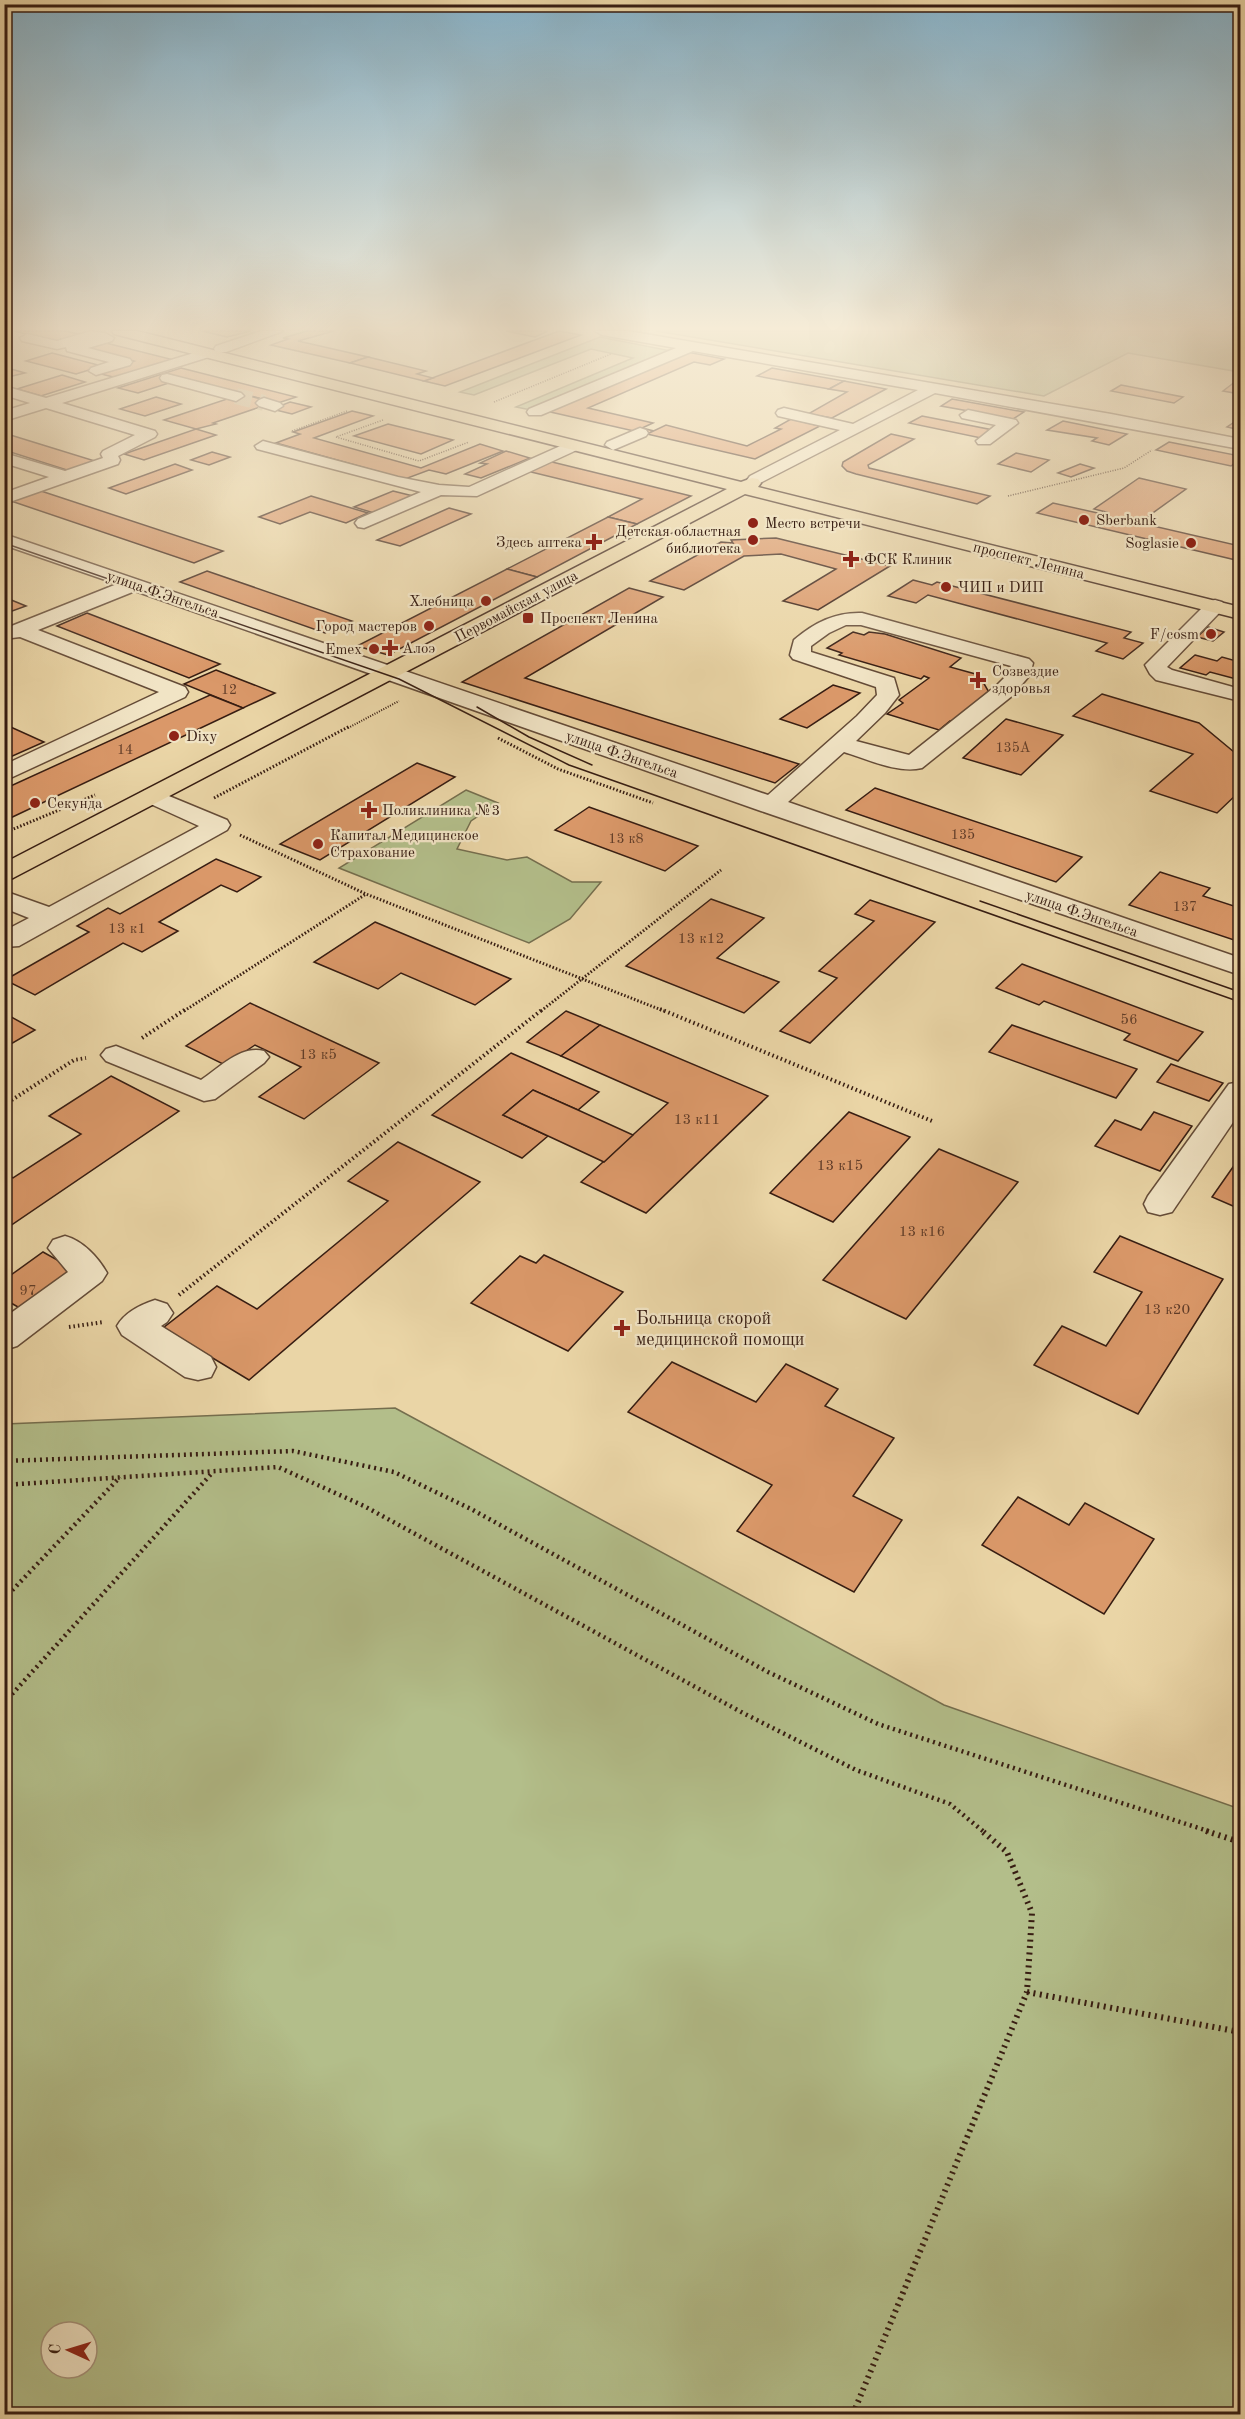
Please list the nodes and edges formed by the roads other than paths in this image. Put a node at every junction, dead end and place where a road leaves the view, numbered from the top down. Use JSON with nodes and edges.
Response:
{"nodes":[{"id":1,"x":130,"y":444,"type":"edge"},
{"id":2,"x":565,"y":444,"type":"edge"},
{"id":3,"x":608,"y":444,"type":"edge"},
{"id":4,"x":826,"y":444,"type":"edge"},
{"id":5,"x":613,"y":445,"type":"joint"},
{"id":6,"x":263,"y":446,"type":"dead end"},
{"id":7,"x":573,"y":446,"type":"junction"},
{"id":8,"x":4,"y":458,"type":"edge"},
{"id":9,"x":67,"y":477,"type":"junction"},
{"id":10,"x":749,"y":484,"type":"junction"},
{"id":11,"x":439,"y":490,"type":"junction"},
{"id":12,"x":6,"y":498,"type":"edge"},
{"id":13,"x":364,"y":523,"type":"dead end"},
{"id":14,"x":4,"y":539,"type":"edge"},
{"id":15,"x":135,"y":584,"type":"junction"},
{"id":16,"x":1240,"y":598,"type":"edge"},
{"id":17,"x":1215,"y":606,"type":"junction"},
{"id":18,"x":1240,"y":613,"type":"edge"},
{"id":19,"x":12,"y":633,"type":"edge"},
{"id":20,"x":389,"y":672,"type":"junction"},
{"id":21,"x":1240,"y":695,"type":"edge"},
{"id":22,"x":840,"y":743,"type":"junction"},
{"id":23,"x":4,"y":774,"type":"edge"},
{"id":24,"x":152,"y":796,"type":"junction"},
{"id":25,"x":770,"y":806,"type":"junction"},
{"id":26,"x":4,"y":873,"type":"edge"},
{"id":27,"x":4,"y":899,"type":"edge"},
{"id":28,"x":50,"y":917,"type":"junction"},
{"id":29,"x":9,"y":940,"type":"dead end"},
{"id":30,"x":1240,"y":967,"type":"edge"},
{"id":31,"x":116,"y":1055,"type":"road end"},
{"id":32,"x":254,"y":1058,"type":"dead end"},
{"id":33,"x":1240,"y":1090,"type":"edge"},
{"id":34,"x":1160,"y":1204,"type":"dead end"},
{"id":35,"x":65,"y":1248,"type":"dead end"},
{"id":36,"x":155,"y":1313,"type":"road end"},
{"id":37,"x":4,"y":1337,"type":"edge"},
{"id":38,"x":198,"y":1367,"type":"dead end"}],
"edges":[{"from":1,"to":9,"type":"street"},
{"from":2,"to":7,"type":"main road","name":"проспект Ленина"},
{"from":3,"to":5,"type":"main road","name":"проспект Ленина"},
{"from":4,"to":10,"type":"street","name":"Первомайская улица"},
{"from":5,"to":10,"type":"main road","name":"проспект Ленина"},
{"from":6,"to":11,"type":"street"},
{"from":7,"to":10,"type":"main road","name":"проспект Ленина"},
{"from":7,"to":11,"type":"street"},
{"from":8,"to":9,"type":"street"},
{"from":9,"to":12,"type":"street"},
{"from":10,"to":16,"type":"main road","name":"проспект Ленина"},
{"from":10,"to":17,"type":"main road","name":"проспект Ленина"},
{"from":10,"to":20,"type":"main road","name":"Первомайская улица"},
{"from":11,"to":13,"type":"street"},
{"from":14,"to":15,"type":"street","name":"улица Ф.Энгельса"},
{"from":15,"to":19,"type":"street"},
{"from":15,"to":20,"type":"street","name":"улица Ф.Энгельса"},
{"from":17,"to":18,"type":"main road","name":"проспект Ленина"},
{"from":17,"to":21,"type":"street"},
{"from":19,"to":23,"type":"street"},
{"from":20,"to":24,"type":"main road","name":"Первомайская улица"},
{"from":20,"to":25,"type":"street","name":"улица Ф.Энгельса"},
{"from":22,"to":22,"type":"street"},
{"from":22,"to":25,"type":"street"},
{"from":24,"to":26,"type":"main road","name":"Первомайская улица"},
{"from":24,"to":28,"type":"street"},
{"from":25,"to":30,"type":"street","name":"улица Ф.Энгельса"},
{"from":27,"to":28,"type":"street"},
{"from":28,"to":29,"type":"street"},
{"from":31,"to":32,"type":"street"},
{"from":33,"to":34,"type":"street"},
{"from":35,"to":37,"type":"street"},
{"from":36,"to":38,"type":"street"}]}
